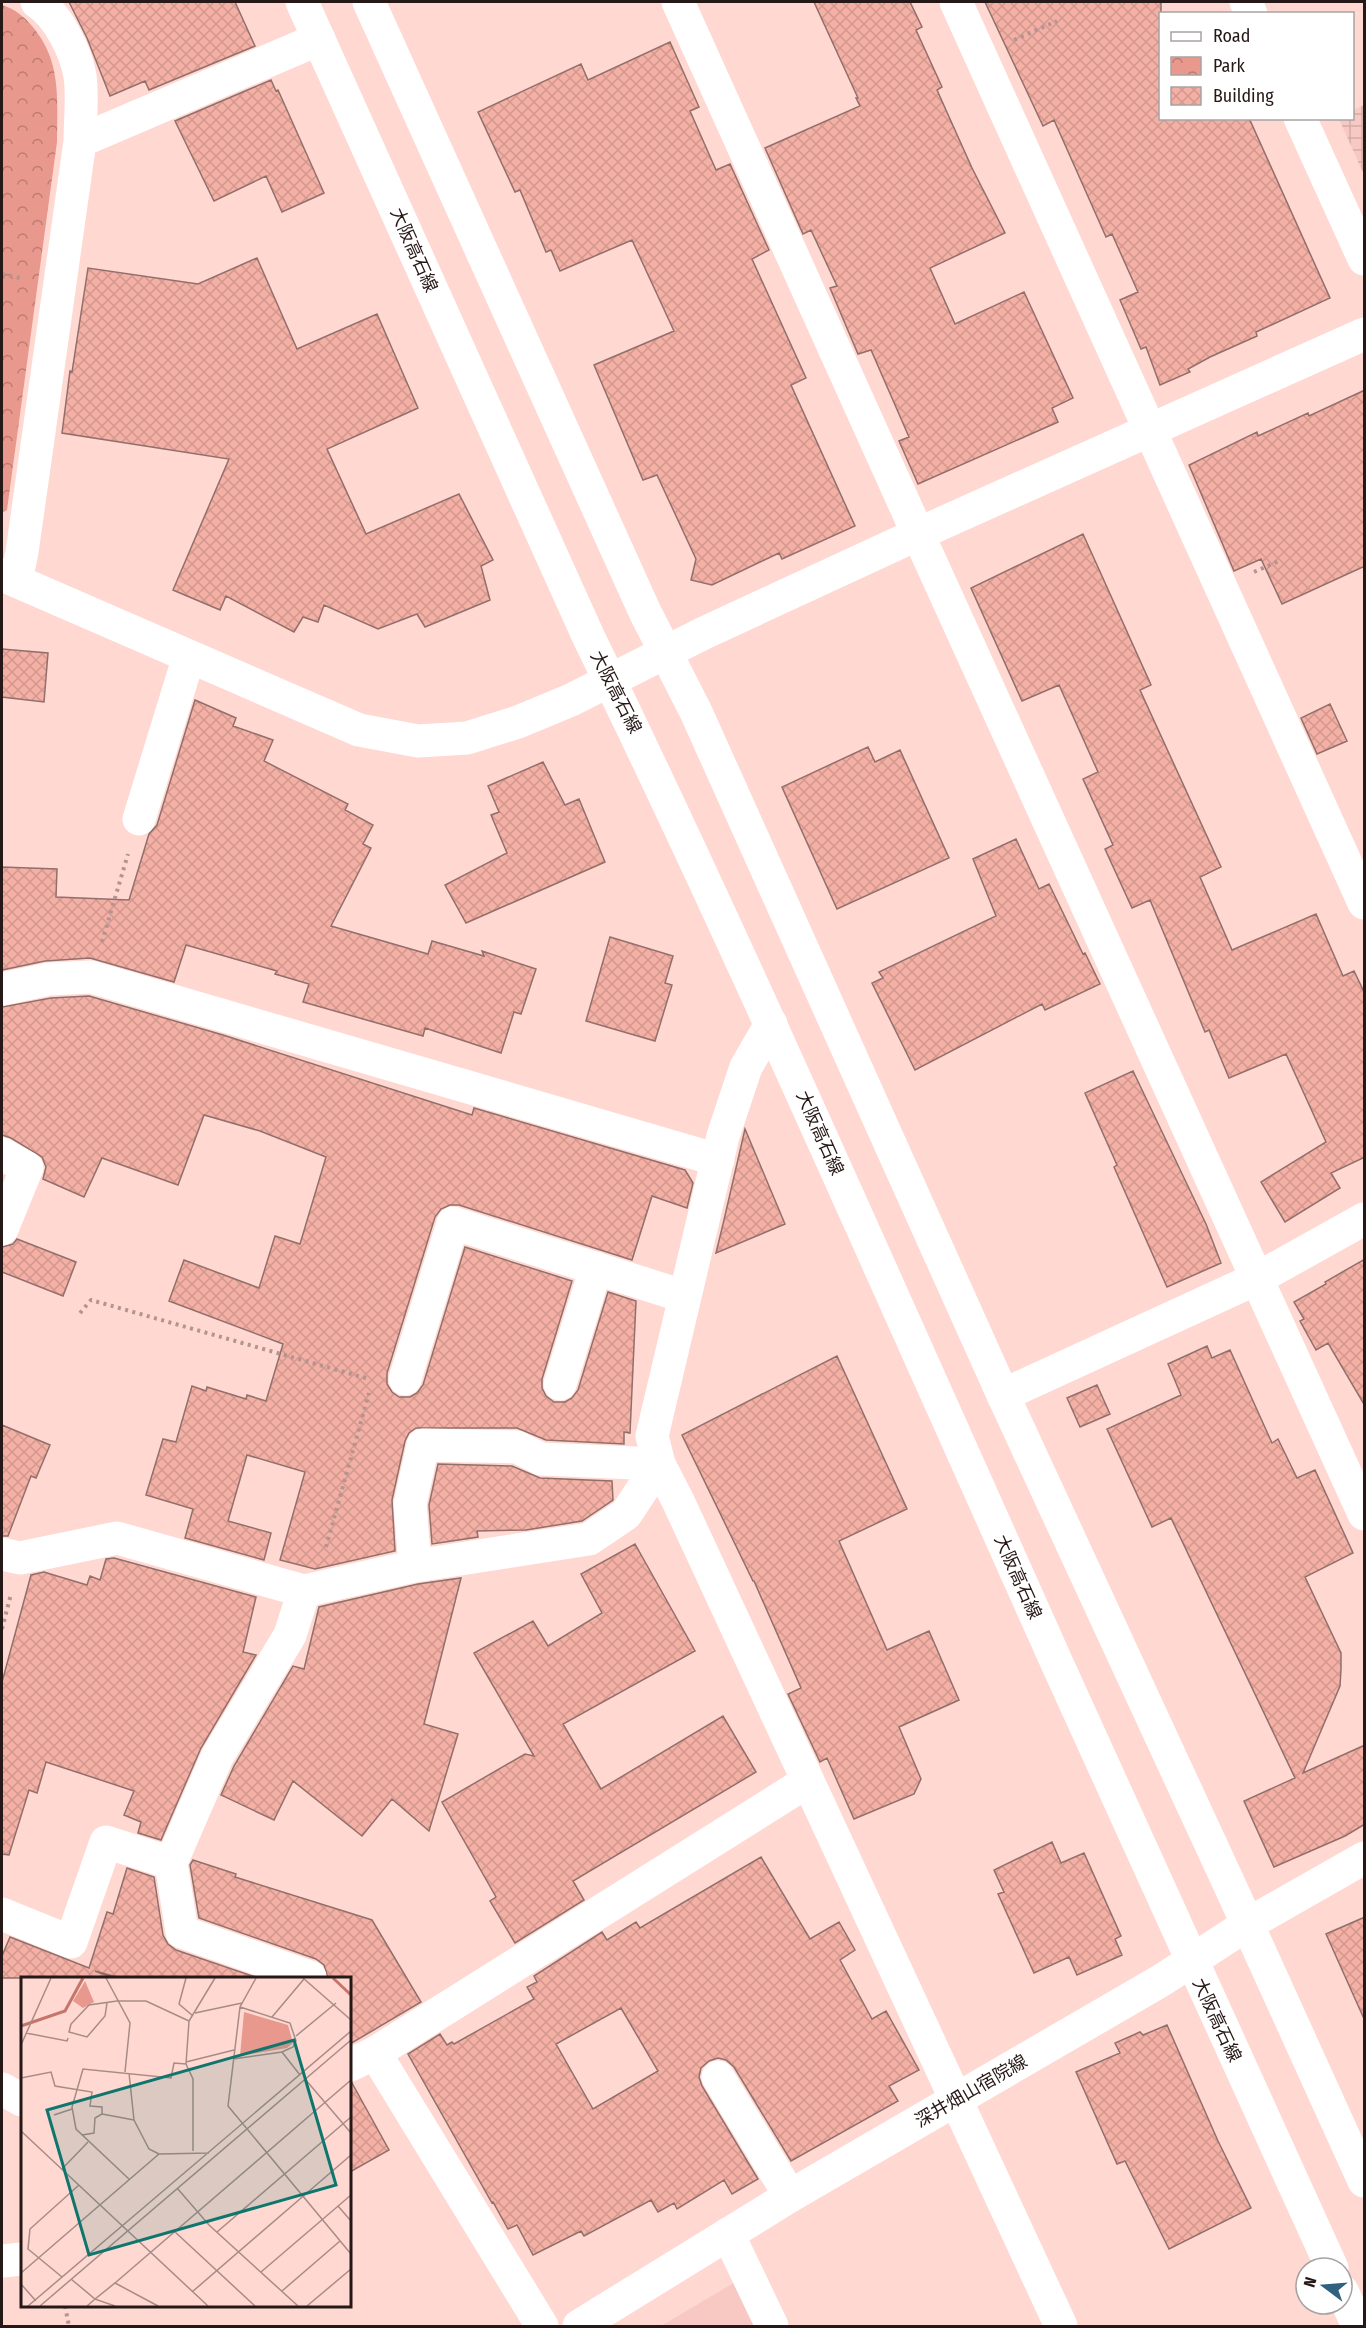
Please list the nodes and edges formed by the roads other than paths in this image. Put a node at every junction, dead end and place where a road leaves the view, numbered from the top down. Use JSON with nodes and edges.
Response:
{"nodes":[{"id":1,"x":37,"y":2,"type":"edge"},
{"id":2,"x":302,"y":2,"type":"edge"},
{"id":3,"x":371,"y":2,"type":"edge"},
{"id":4,"x":678,"y":2,"type":"edge"},
{"id":5,"x":956,"y":2,"type":"edge"},
{"id":6,"x":319,"y":39,"type":"junction"},
{"id":7,"x":1301,"y":120,"type":"edge"},
{"id":8,"x":80,"y":141,"type":"junction"},
{"id":9,"x":1365,"y":259,"type":"edge"},
{"id":10,"x":1365,"y":334,"type":"edge"},
{"id":11,"x":1149,"y":431,"type":"junction"},
{"id":12,"x":918,"y":534,"type":"junction"},
{"id":13,"x":9,"y":578,"type":"edge"},
{"id":14,"x":665,"y":652,"type":"junction"},
{"id":15,"x":189,"y":656,"type":"junction"},
{"id":16,"x":610,"y":680,"type":"junction"},
{"id":17,"x":139,"y":819,"type":"road end"},
{"id":18,"x":1365,"y":903,"type":"edge"},
{"id":19,"x":2,"y":989,"type":"edge"},
{"id":20,"x":771,"y":1024,"type":"junction"},
{"id":21,"x":2,"y":1154,"type":"edge"},
{"id":22,"x":718,"y":1160,"type":"junction"},
{"id":23,"x":1365,"y":1219,"type":"edge"},
{"id":24,"x":2,"y":1229,"type":"edge"},
{"id":25,"x":596,"y":1268,"type":"junction"},
{"id":26,"x":1258,"y":1278,"type":"junction"},
{"id":27,"x":683,"y":1296,"type":"junction"},
{"id":28,"x":405,"y":1379,"type":"road end"},
{"id":29,"x":560,"y":1384,"type":"dead end"},
{"id":30,"x":1003,"y":1395,"type":"junction"},
{"id":31,"x":659,"y":1464,"type":"junction"},
{"id":32,"x":1365,"y":1514,"type":"edge"},
{"id":33,"x":2,"y":1554,"type":"edge"},
{"id":34,"x":415,"y":1566,"type":"junction"},
{"id":35,"x":309,"y":1589,"type":"junction"},
{"id":36,"x":808,"y":1781,"type":"junction"},
{"id":37,"x":1365,"y":1858,"type":"edge"},
{"id":38,"x":171,"y":1863,"type":"junction"},
{"id":39,"x":2,"y":1914,"type":"edge"},
{"id":40,"x":1248,"y":1924,"type":"junction"},
{"id":41,"x":1191,"y":1962,"type":"junction"},
{"id":42,"x":309,"y":1977,"type":"edge"},
{"id":43,"x":362,"y":2059,"type":"edge"},
{"id":44,"x":718,"y":2077,"type":"dead end"},
{"id":45,"x":2,"y":2089,"type":"edge"},
{"id":46,"x":21,"y":2099,"type":"edge"},
{"id":47,"x":956,"y":2101,"type":"junction"},
{"id":48,"x":1365,"y":2181,"type":"edge"},
{"id":49,"x":790,"y":2196,"type":"junction"},
{"id":50,"x":728,"y":2234,"type":"junction"},
{"id":51,"x":1326,"y":2256,"type":"edge"},
{"id":52,"x":21,"y":2259,"type":"edge"},
{"id":53,"x":2,"y":2261,"type":"edge"},
{"id":54,"x":542,"y":2326,"type":"edge"},
{"id":55,"x":579,"y":2326,"type":"edge"},
{"id":56,"x":772,"y":2326,"type":"edge"},
{"id":57,"x":1061,"y":2326,"type":"edge"}],
"edges":[{"from":1,"to":8,"type":"street"},
{"from":2,"to":6,"type":"street","name":"大阪高石線"},
{"from":3,"to":14,"type":"street"},
{"from":4,"to":12,"type":"street"},
{"from":5,"to":11,"type":"street"},
{"from":6,"to":8,"type":"street"},
{"from":6,"to":16,"type":"street","name":"大阪高石線"},
{"from":7,"to":9,"type":"street"},
{"from":8,"to":13,"type":"street"},
{"from":10,"to":11,"type":"street"},
{"from":11,"to":12,"type":"street"},
{"from":11,"to":18,"type":"street"},
{"from":12,"to":14,"type":"street"},
{"from":12,"to":26,"type":"street"},
{"from":13,"to":15,"type":"street"},
{"from":14,"to":16,"type":"street"},
{"from":14,"to":30,"type":"street"},
{"from":15,"to":16,"type":"street"},
{"from":15,"to":17,"type":"street"},
{"from":16,"to":20,"type":"street","name":"大阪高石線"},
{"from":19,"to":22,"type":"street"},
{"from":20,"to":22,"type":"street"},
{"from":20,"to":41,"type":"street","name":"大阪高石線"},
{"from":21,"to":24,"type":"street"},
{"from":22,"to":27,"type":"street"},
{"from":23,"to":26,"type":"street"},
{"from":25,"to":27,"type":"street"},
{"from":25,"to":28,"type":"street"},
{"from":25,"to":29,"type":"street"},
{"from":26,"to":30,"type":"street"},
{"from":26,"to":32,"type":"street"},
{"from":27,"to":31,"type":"street"},
{"from":30,"to":40,"type":"street"},
{"from":31,"to":34,"type":"street"},
{"from":31,"to":34,"type":"street"},
{"from":31,"to":36,"type":"street"},
{"from":33,"to":35,"type":"street"},
{"from":34,"to":35,"type":"street"},
{"from":35,"to":38,"type":"street"},
{"from":36,"to":43,"type":"street"},
{"from":36,"to":47,"type":"street"},
{"from":37,"to":40,"type":"street","name":"深井畑山宿院線"},
{"from":38,"to":39,"type":"street"},
{"from":38,"to":42,"type":"street"},
{"from":40,"to":41,"type":"street","name":"深井畑山宿院線"},
{"from":40,"to":48,"type":"street"},
{"from":41,"to":47,"type":"street","name":"深井畑山宿院線"},
{"from":41,"to":51,"type":"street","name":"大阪高石線"},
{"from":43,"to":54,"type":"street"},
{"from":44,"to":49,"type":"street"},
{"from":45,"to":46,"type":"street"},
{"from":47,"to":49,"type":"street","name":"深井畑山宿院線"},
{"from":47,"to":57,"type":"street"},
{"from":49,"to":50,"type":"street","name":"深井畑山宿院線"},
{"from":50,"to":55,"type":"street","name":"深井畑山宿院線"},
{"from":50,"to":56,"type":"street"},
{"from":52,"to":53,"type":"street"}]}
